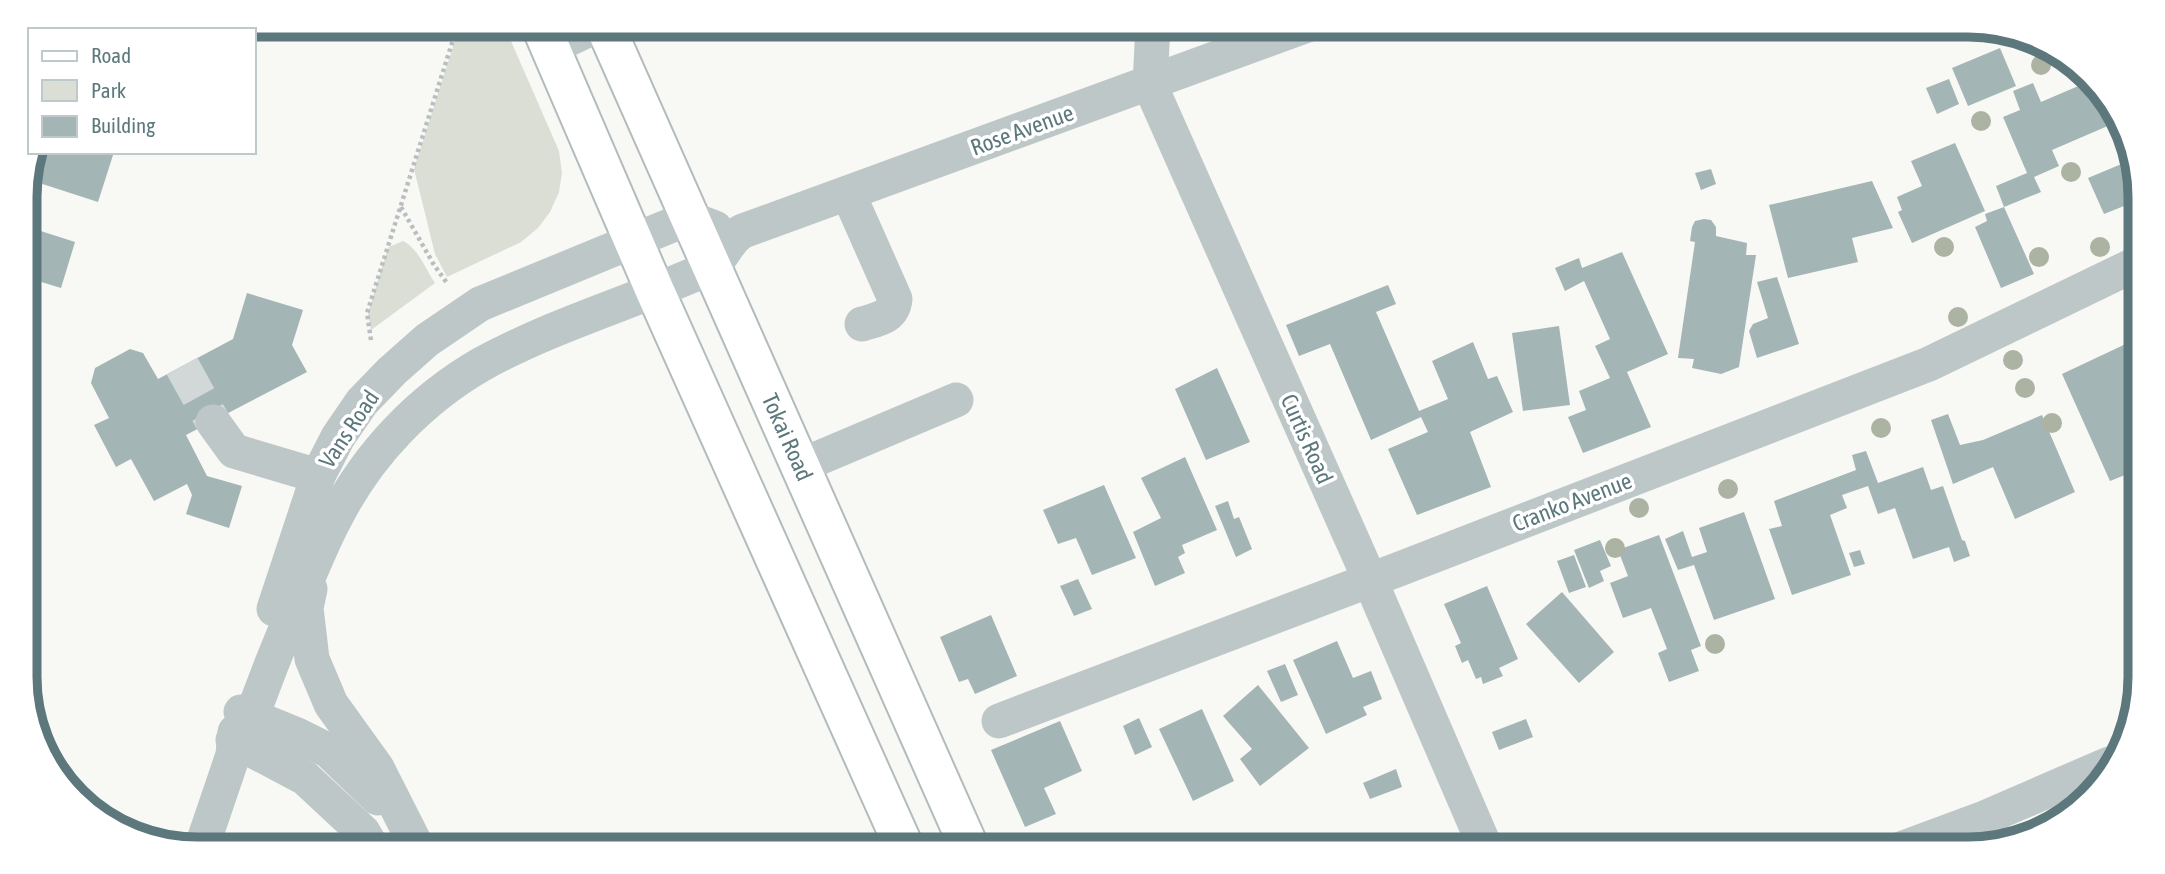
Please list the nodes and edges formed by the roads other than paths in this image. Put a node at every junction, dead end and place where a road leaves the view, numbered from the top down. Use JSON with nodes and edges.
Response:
{"nodes":[{"id":1,"x":545,"y":37,"type":"edge"},
{"id":2,"x":608,"y":37,"type":"edge"},
{"id":3,"x":1152,"y":37,"type":"edge"},
{"id":4,"x":1276,"y":37,"type":"edge"},
{"id":5,"x":1150,"y":85,"type":"junction"},
{"id":6,"x":848,"y":193,"type":"junction"},
{"id":7,"x":689,"y":218,"type":"junction"},
{"id":8,"x":735,"y":235,"type":"junction"},
{"id":9,"x":634,"y":240,"type":"junction"},
{"id":10,"x":711,"y":267,"type":"junction"},
{"id":11,"x":2128,"y":268,"type":"edge"},
{"id":12,"x":654,"y":291,"type":"junction"},
{"id":13,"x":862,"y":324,"type":"dead end"},
{"id":14,"x":956,"y":400,"type":"dead end"},
{"id":15,"x":213,"y":422,"type":"tunnel mouth"},
{"id":16,"x":800,"y":466,"type":"junction"},
{"id":17,"x":318,"y":476,"type":"junction"},
{"id":18,"x":318,"y":555,"type":"junction"},
{"id":19,"x":1370,"y":580,"type":"junction"},
{"id":20,"x":999,"y":721,"type":"dead end"},
{"id":21,"x":240,"y":733,"type":"junction"},
{"id":22,"x":2098,"y":770,"type":"edge"},
{"id":23,"x":1986,"y":832,"type":"edge"},
{"id":24,"x":205,"y":837,"type":"edge"},
{"id":25,"x":366,"y":837,"type":"edge"},
{"id":26,"x":408,"y":837,"type":"edge"},
{"id":27,"x":410,"y":837,"type":"edge"},
{"id":28,"x":900,"y":837,"type":"edge"},
{"id":29,"x":965,"y":837,"type":"edge"},
{"id":30,"x":1481,"y":837,"type":"edge"},
{"id":31,"x":1961,"y":837,"type":"edge"}],
"edges":[{"from":1,"to":9,"type":"main road"},
{"from":2,"to":7,"type":"main road","name":"Tokai Road"},
{"from":3,"to":5,"type":"street","name":"Curtis Road"},
{"from":4,"to":5,"type":"street","name":"Rose Avenue"},
{"from":5,"to":6,"type":"street","name":"Rose Avenue"},
{"from":5,"to":19,"type":"street","name":"Curtis Road"},
{"from":6,"to":8,"type":"street","name":"Rose Avenue"},
{"from":6,"to":13,"type":"street"},
{"from":7,"to":8,"type":"street"},
{"from":7,"to":9,"type":"street","name":"Vans Road"},
{"from":7,"to":10,"type":"main road","name":"Tokai Road"},
{"from":8,"to":10,"type":"street"},
{"from":9,"to":12,"type":"main road"},
{"from":9,"to":17,"type":"street","name":"Vans Road"},
{"from":10,"to":12,"type":"street","name":"Vans Road"},
{"from":10,"to":16,"type":"main road","name":"Tokai Road"},
{"from":11,"to":19,"type":"street","name":"Cranko Avenue"},
{"from":12,"to":18,"type":"street","name":"Vans Road"},
{"from":12,"to":28,"type":"main road"},
{"from":14,"to":16,"type":"street"},
{"from":15,"to":17,"type":"street"},
{"from":16,"to":29,"type":"main road","name":"Tokai Road"},
{"from":17,"to":21,"type":"street","name":"Vans Road"},
{"from":18,"to":21,"type":"street","name":"Vans Road"},
{"from":18,"to":27,"type":"street"},
{"from":19,"to":20,"type":"street","name":"Cranko Avenue"},
{"from":19,"to":30,"type":"street","name":"Curtis Road"},
{"from":21,"to":24,"type":"street","name":"Vans Road"},
{"from":21,"to":25,"type":"street"},
{"from":21,"to":26,"type":"street"},
{"from":22,"to":23,"type":"street"},
{"from":23,"to":31,"type":"street"}]}
